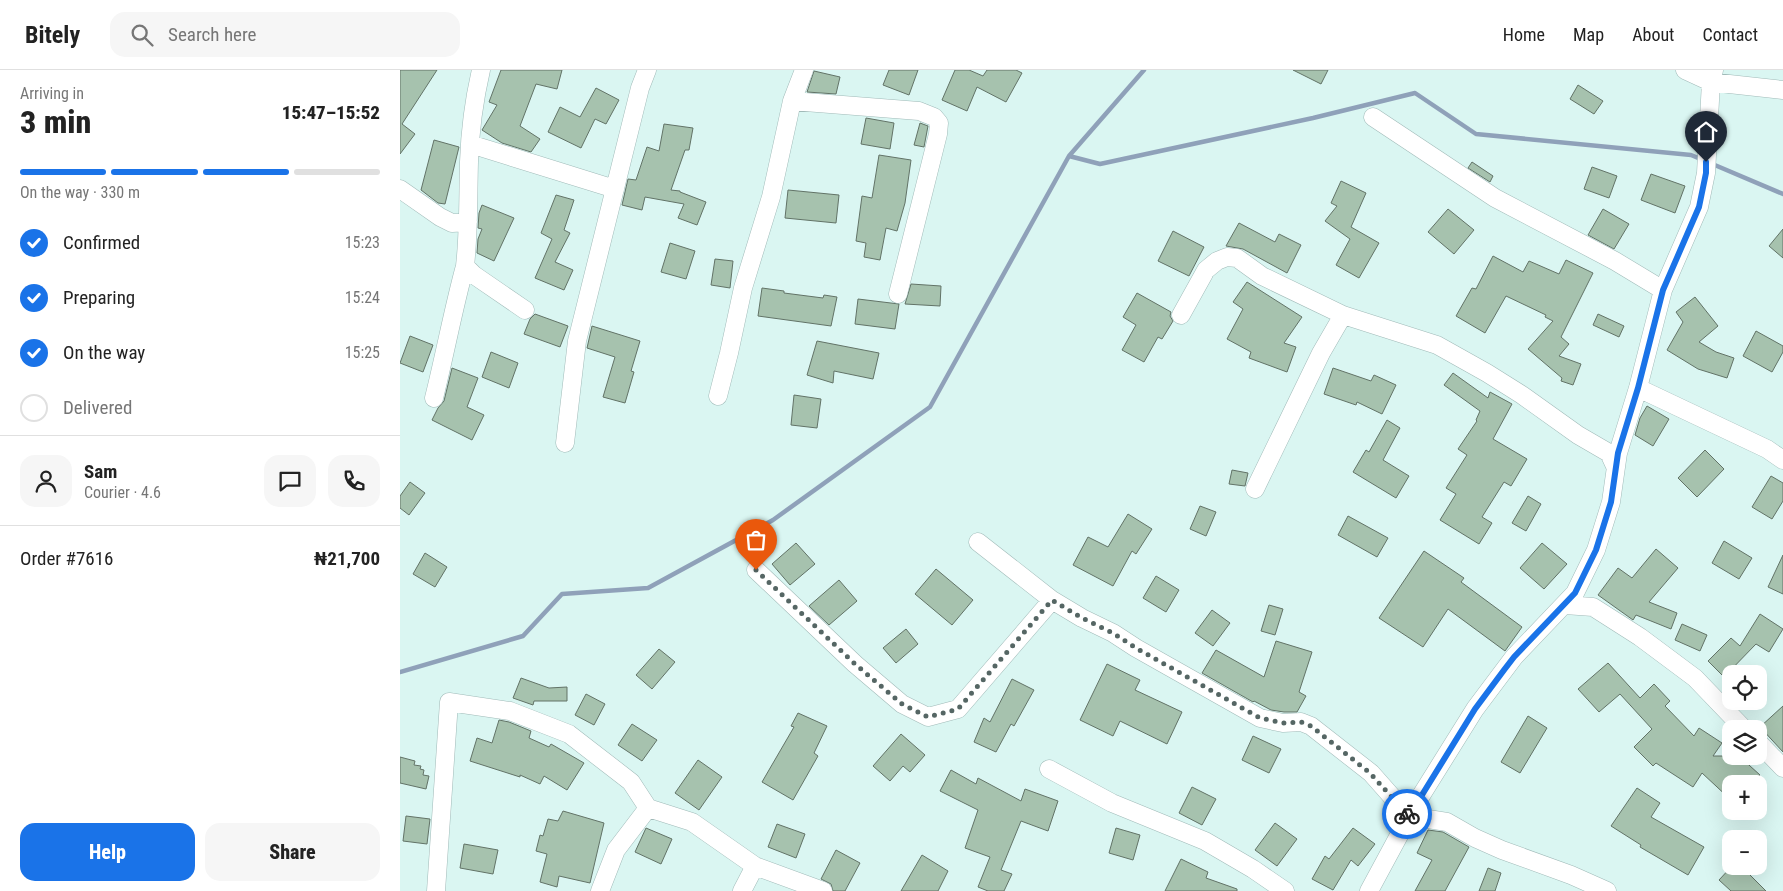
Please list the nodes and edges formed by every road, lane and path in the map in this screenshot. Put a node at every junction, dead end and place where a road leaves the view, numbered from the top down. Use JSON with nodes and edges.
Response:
{"nodes":[{"id":1,"x":480,"y":70,"type":"edge"},
{"id":2,"x":646,"y":70,"type":"edge"},
{"id":3,"x":804,"y":70,"type":"edge"},
{"id":4,"x":1685,"y":70,"type":"edge"},
{"id":5,"x":1712,"y":76,"type":"edge"},
{"id":6,"x":1783,"y":90,"type":"edge"},
{"id":7,"x":792,"y":100,"type":"junction"},
{"id":8,"x":1373,"y":118,"type":"dead end"},
{"id":9,"x":470,"y":144,"type":"junction"},
{"id":10,"x":400,"y":189,"type":"edge"},
{"id":11,"x":615,"y":189,"type":"junction"},
{"id":12,"x":468,"y":222,"type":"junction"},
{"id":13,"x":464,"y":266,"type":"junction"},
{"id":14,"x":1663,"y":290,"type":"junction"},
{"id":15,"x":898,"y":294,"type":"dead end"},
{"id":16,"x":525,"y":310,"type":"dead end"},
{"id":17,"x":1343,"y":314,"type":"junction"},
{"id":18,"x":1181,"y":315,"type":"dead end"},
{"id":19,"x":1638,"y":388,"type":"junction"},
{"id":20,"x":718,"y":396,"type":"dead end"},
{"id":21,"x":434,"y":398,"type":"dead end"},
{"id":22,"x":564,"y":443,"type":"dead end"},
{"id":23,"x":1783,"y":460,"type":"edge"},
{"id":24,"x":1615,"y":466,"type":"junction"},
{"id":25,"x":1255,"y":489,"type":"dead end"},
{"id":26,"x":978,"y":542,"type":"dead end"},
{"id":27,"x":756,"y":570,"type":"dead end"},
{"id":28,"x":1052,"y":600,"type":"junction"},
{"id":29,"x":1565,"y":605,"type":"junction"},
{"id":30,"x":1735,"y":720,"type":"edge"},
{"id":31,"x":1767,"y":752,"type":"edge"},
{"id":32,"x":1783,"y":768,"type":"edge"},
{"id":33,"x":1049,"y":769,"type":"dead end"},
{"id":34,"x":648,"y":808,"type":"junction"},
{"id":35,"x":1409,"y":816,"type":"junction"},
{"id":36,"x":755,"y":866,"type":"junction"},
{"id":37,"x":436,"y":891,"type":"edge"},
{"id":38,"x":600,"y":891,"type":"edge"},
{"id":39,"x":742,"y":891,"type":"edge"},
{"id":40,"x":823,"y":891,"type":"edge"},
{"id":41,"x":1285,"y":891,"type":"edge"},
{"id":42,"x":1369,"y":891,"type":"edge"},
{"id":43,"x":1607,"y":891,"type":"edge"}],
"edges":[{"from":1,"to":9,"type":"street"},
{"from":2,"to":11,"type":"street"},
{"from":3,"to":7,"type":"street"},
{"from":4,"to":5,"type":"street"},
{"from":5,"to":6,"type":"street"},
{"from":5,"to":14,"type":"street"},
{"from":7,"to":15,"type":"street"},
{"from":7,"to":20,"type":"street"},
{"from":8,"to":14,"type":"street"},
{"from":9,"to":11,"type":"street"},
{"from":9,"to":12,"type":"street"},
{"from":10,"to":12,"type":"street"},
{"from":11,"to":22,"type":"street"},
{"from":12,"to":13,"type":"street"},
{"from":13,"to":16,"type":"street"},
{"from":13,"to":21,"type":"street"},
{"from":14,"to":19,"type":"street"},
{"from":17,"to":18,"type":"street"},
{"from":17,"to":24,"type":"street"},
{"from":17,"to":25,"type":"street"},
{"from":19,"to":23,"type":"street"},
{"from":19,"to":24,"type":"street"},
{"from":24,"to":29,"type":"street"},
{"from":26,"to":28,"type":"street"},
{"from":27,"to":28,"type":"street"},
{"from":28,"to":35,"type":"street"},
{"from":29,"to":30,"type":"street"},
{"from":29,"to":35,"type":"street"},
{"from":31,"to":32,"type":"street"},
{"from":33,"to":41,"type":"street"},
{"from":34,"to":36,"type":"street"},
{"from":34,"to":37,"type":"street"},
{"from":34,"to":38,"type":"street"},
{"from":35,"to":42,"type":"street"},
{"from":35,"to":43,"type":"street"},
{"from":36,"to":39,"type":"street"},
{"from":36,"to":40,"type":"street"}]}
